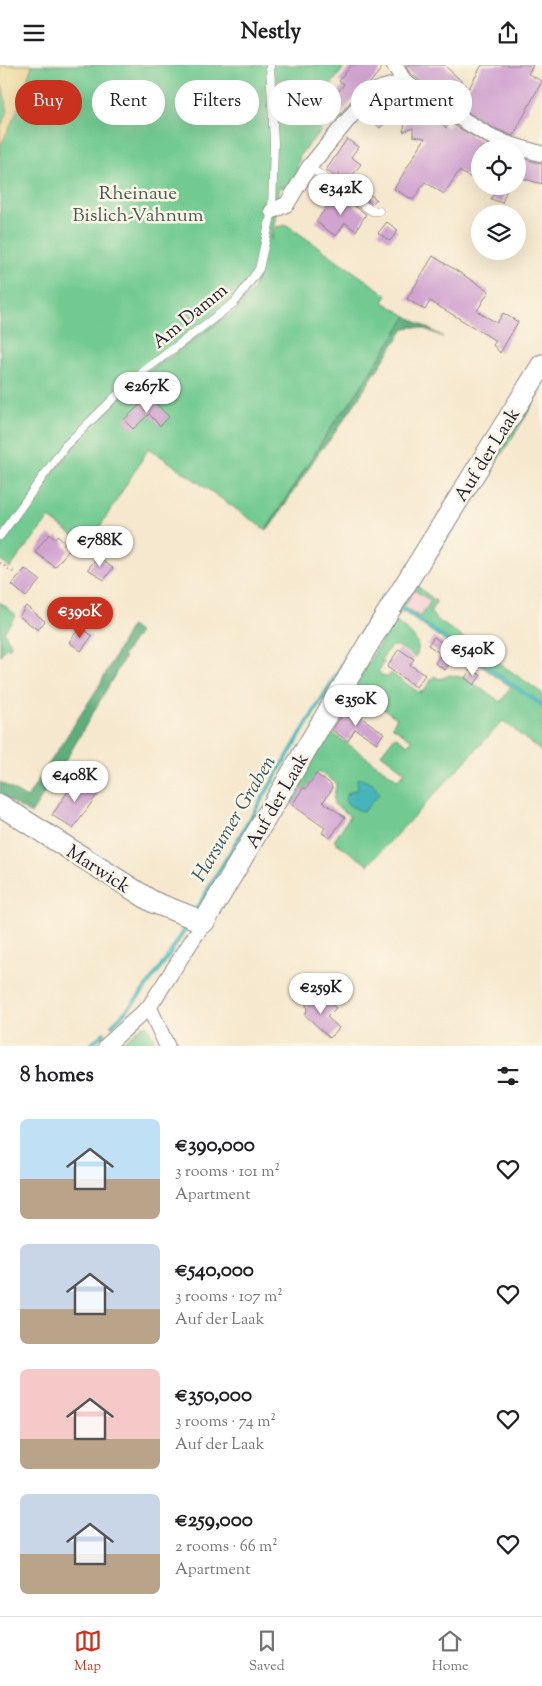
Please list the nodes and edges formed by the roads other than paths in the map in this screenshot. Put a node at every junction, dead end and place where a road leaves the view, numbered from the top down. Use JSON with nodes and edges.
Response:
{"nodes":[{"id":1,"x":270,"y":65,"type":"edge"},
{"id":2,"x":394,"y":65,"type":"edge"},
{"id":3,"x":404,"y":80,"type":"edge"},
{"id":4,"x":351,"y":116,"type":"edge"},
{"id":5,"x":472,"y":125,"type":"edge"},
{"id":6,"x":542,"y":154,"type":"edge"},
{"id":7,"x":309,"y":167,"type":"junction"},
{"id":8,"x":272,"y":211,"type":"junction"},
{"id":9,"x":379,"y":211,"type":"dead end"},
{"id":10,"x":542,"y":365,"type":"edge"},
{"id":11,"x":0,"y":536,"type":"edge"},
{"id":12,"x":0,"y":805,"type":"edge"},
{"id":13,"x":204,"y":921,"type":"junction"},
{"id":14,"x":149,"y":1007,"type":"junction"},
{"id":15,"x":106,"y":1046,"type":"edge"},
{"id":16,"x":167,"y":1046,"type":"edge"}],
"edges":[{"from":1,"to":8,"type":"lane","name":"Am Damm"},
{"from":2,"to":3,"type":"street"},
{"from":4,"to":7,"type":"street"},
{"from":5,"to":6,"type":"street"},
{"from":7,"to":8,"type":"street"},
{"from":7,"to":9,"type":"lane"},
{"from":8,"to":11,"type":"lane","name":"Am Damm"},
{"from":10,"to":13,"type":"main road","name":"Auf der Laak"},
{"from":12,"to":13,"type":"main road","name":"Marwick"},
{"from":13,"to":14,"type":"street","name":"Auf der Laak"},
{"from":14,"to":15,"type":"street","name":"Auf der Laak"},
{"from":14,"to":16,"type":"street"}]}
